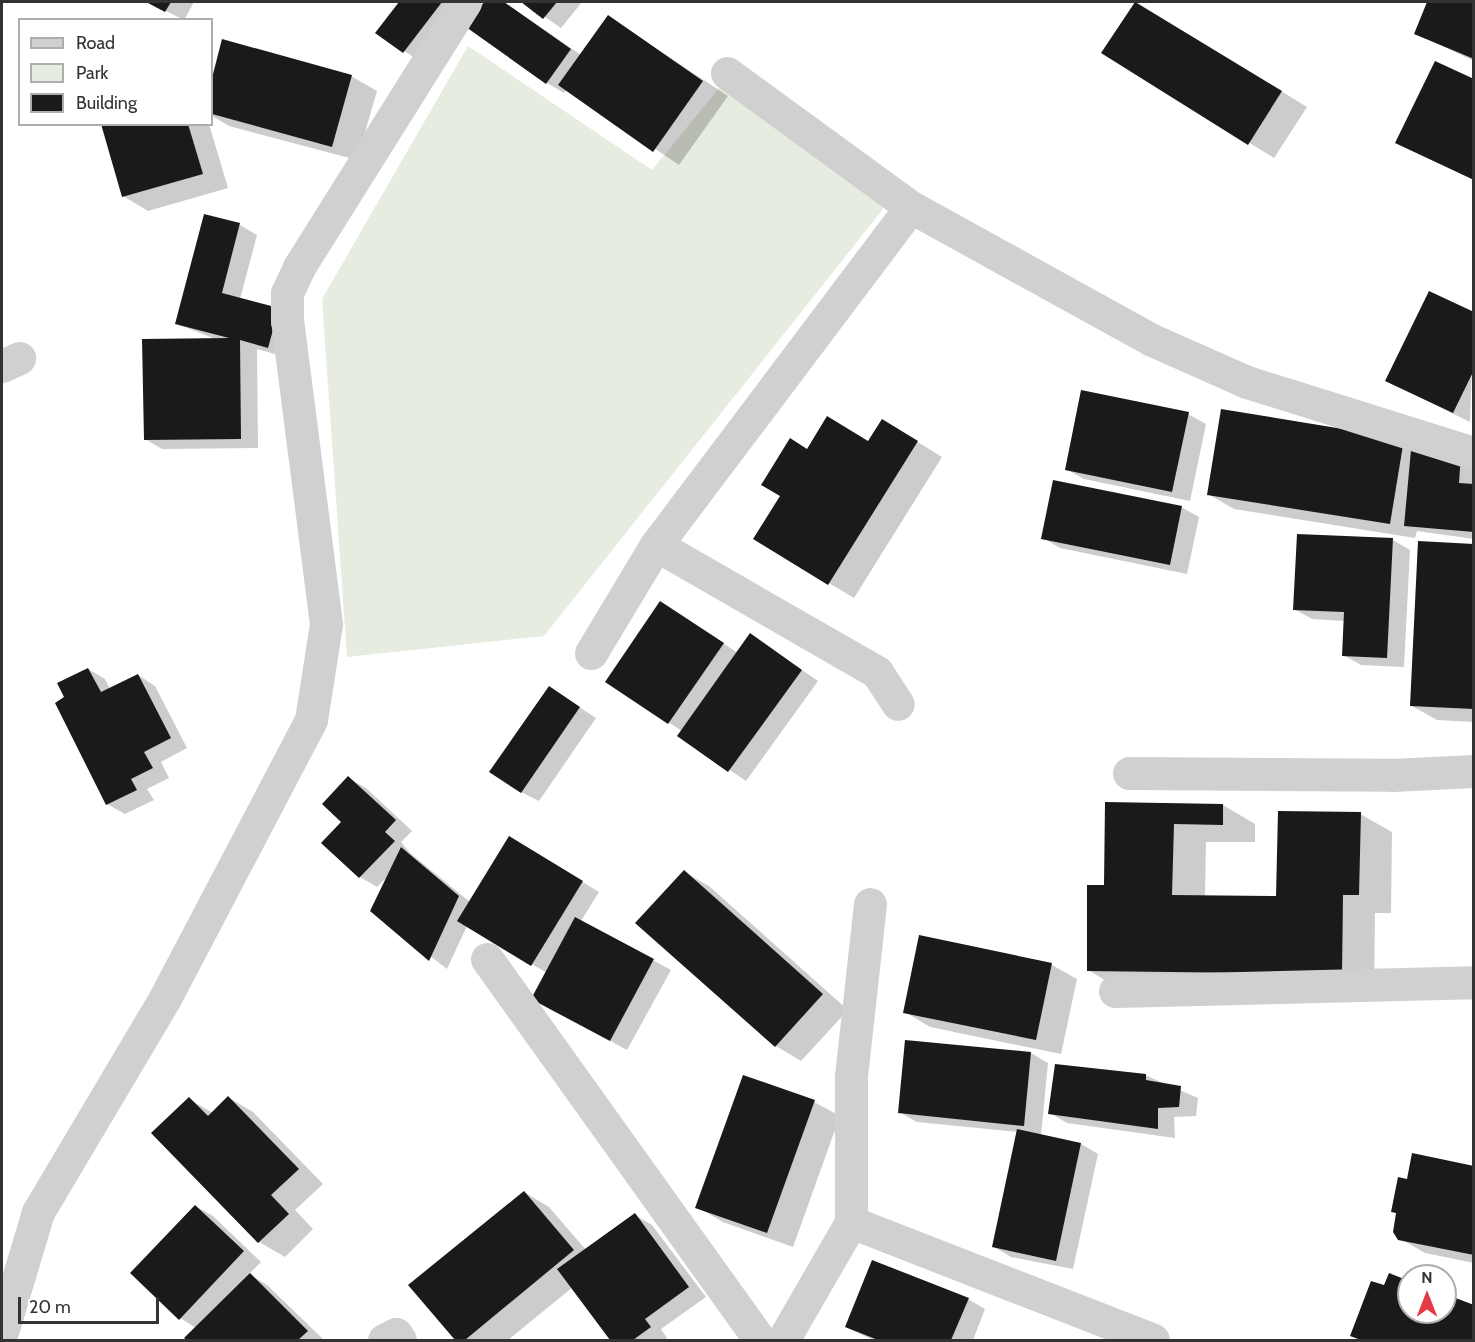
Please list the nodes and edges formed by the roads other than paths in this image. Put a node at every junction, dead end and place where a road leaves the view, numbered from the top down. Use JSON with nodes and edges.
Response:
{"nodes":[{"id":1,"x":465,"y":2,"type":"edge"},
{"id":2,"x":727,"y":73,"type":"dead end"},
{"id":3,"x":911,"y":207,"type":"junction"},
{"id":4,"x":1473,"y":453,"type":"edge"},
{"id":5,"x":656,"y":544,"type":"junction"},
{"id":6,"x":591,"y":653,"type":"dead end"},
{"id":7,"x":898,"y":704,"type":"dead end"},
{"id":8,"x":1473,"y":771,"type":"edge"},
{"id":9,"x":1129,"y":773,"type":"dead end"},
{"id":10,"x":870,"y":904,"type":"dead end"},
{"id":11,"x":487,"y":959,"type":"dead end"},
{"id":12,"x":1473,"y":982,"type":"edge"},
{"id":13,"x":1115,"y":990,"type":"dead end"},
{"id":14,"x":851,"y":1222,"type":"junction"},
{"id":15,"x":2,"y":1332,"type":"edge"},
{"id":16,"x":384,"y":1341,"type":"edge"},
{"id":17,"x":400,"y":1341,"type":"edge"},
{"id":18,"x":760,"y":1341,"type":"edge"},
{"id":19,"x":783,"y":1341,"type":"edge"},
{"id":20,"x":1153,"y":1341,"type":"edge"}],
"edges":[{"from":1,"to":15,"type":"street"},
{"from":2,"to":3,"type":"street"},
{"from":3,"to":4,"type":"street"},
{"from":3,"to":5,"type":"street"},
{"from":5,"to":6,"type":"street"},
{"from":5,"to":7,"type":"street"},
{"from":8,"to":9,"type":"street"},
{"from":10,"to":14,"type":"street"},
{"from":11,"to":18,"type":"street"},
{"from":12,"to":13,"type":"street"},
{"from":14,"to":19,"type":"street"},
{"from":14,"to":20,"type":"street"},
{"from":16,"to":17,"type":"street"}]}
